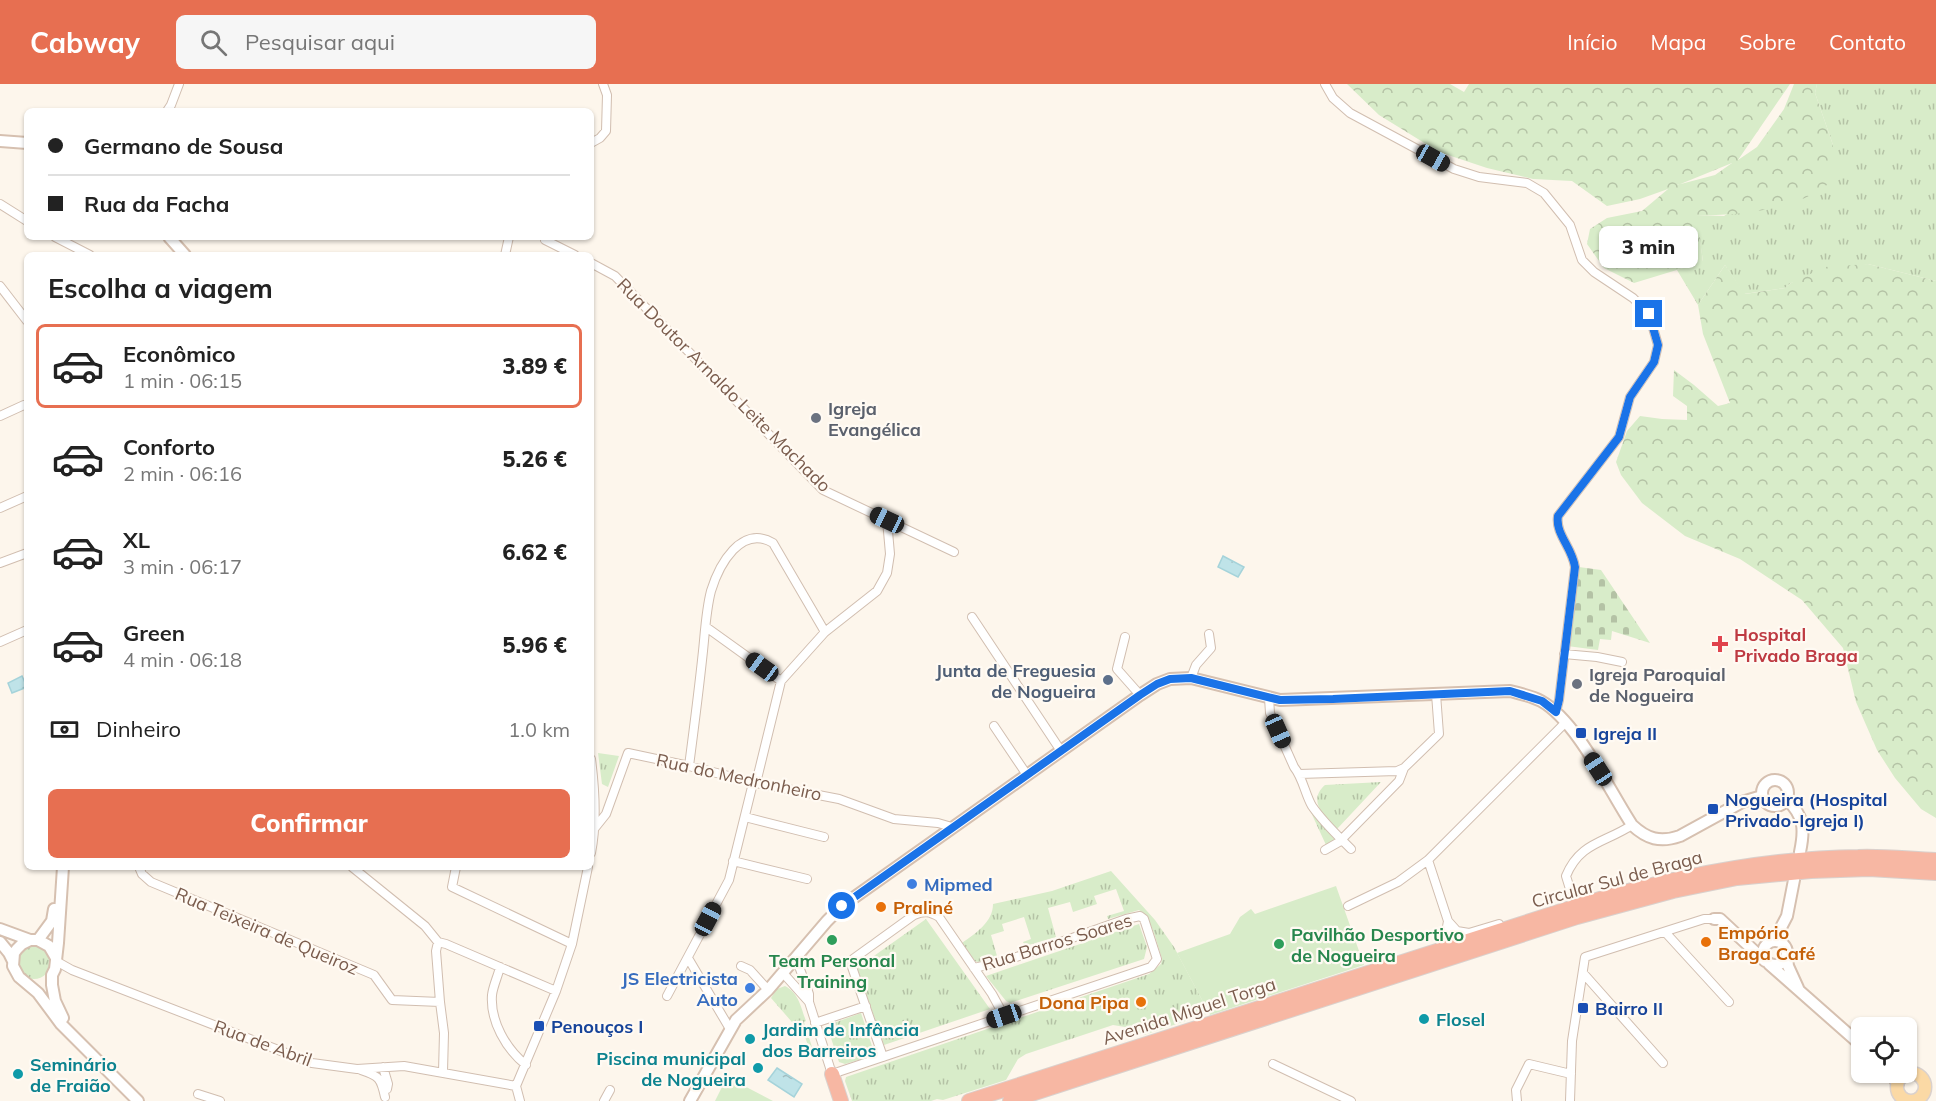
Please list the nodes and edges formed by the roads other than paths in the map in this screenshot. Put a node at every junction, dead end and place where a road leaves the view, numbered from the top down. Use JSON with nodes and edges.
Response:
{"nodes":[{"id":1,"x":179,"y":84,"type":"edge"},
{"id":2,"x":603,"y":84,"type":"edge"},
{"id":3,"x":1324,"y":84,"type":"edge"},
{"id":4,"x":169,"y":108,"type":"edge"},
{"id":5,"x":0,"y":141,"type":"edge"},
{"id":6,"x":594,"y":141,"type":"edge"},
{"id":7,"x":24,"y":143,"type":"edge"},
{"id":8,"x":0,"y":204,"type":"edge"},
{"id":9,"x":24,"y":219,"type":"edge"},
{"id":10,"x":61,"y":240,"type":"edge"},
{"id":11,"x":171,"y":240,"type":"edge"},
{"id":12,"x":545,"y":240,"type":"dead end"},
{"id":13,"x":84,"y":252,"type":"edge"},
{"id":14,"x":182,"y":252,"type":"edge"},
{"id":15,"x":569,"y":252,"type":"edge"},
{"id":16,"x":594,"y":265,"type":"edge"},
{"id":17,"x":0,"y":286,"type":"edge"},
{"id":18,"x":24,"y":306,"type":"edge"},
{"id":19,"x":19,"y":310,"type":"junction"},
{"id":20,"x":24,"y":317,"type":"edge"},
{"id":21,"x":24,"y":405,"type":"dead end"},
{"id":22,"x":0,"y":416,"type":"edge"},
{"id":23,"x":24,"y":497,"type":"edge"},
{"id":24,"x":3,"y":505,"type":"edge"},
{"id":25,"x":887,"y":520,"type":"junction"},
{"id":26,"x":954,"y":552,"type":"dead end"},
{"id":27,"x":24,"y":554,"type":"edge"},
{"id":28,"x":0,"y":563,"type":"edge"},
{"id":29,"x":972,"y":617,"type":"dead end"},
{"id":30,"x":706,"y":627,"type":"junction"},
{"id":31,"x":24,"y":631,"type":"edge"},
{"id":32,"x":825,"y":632,"type":"junction"},
{"id":33,"x":1209,"y":634,"type":"dead end"},
{"id":34,"x":1125,"y":636,"type":"dead end"},
{"id":35,"x":0,"y":642,"type":"edge"},
{"id":36,"x":1564,"y":654,"type":"junction"},
{"id":37,"x":1622,"y":662,"type":"dead end"},
{"id":38,"x":1191,"y":678,"type":"junction"},
{"id":39,"x":781,"y":681,"type":"junction"},
{"id":40,"x":1436,"y":694,"type":"junction"},
{"id":41,"x":1140,"y":695,"type":"junction"},
{"id":42,"x":1269,"y":698,"type":"junction"},
{"id":43,"x":1556,"y":712,"type":"junction"},
{"id":44,"x":1566,"y":722,"type":"junction"},
{"id":45,"x":994,"y":726,"type":"dead end"},
{"id":46,"x":1060,"y":751,"type":"junction"},
{"id":47,"x":689,"y":766,"type":"junction"},
{"id":48,"x":1404,"y":768,"type":"junction"},
{"id":49,"x":1299,"y":774,"type":"junction"},
{"id":50,"x":1027,"y":775,"type":"junction"},
{"id":51,"x":594,"y":781,"type":"edge"},
{"id":52,"x":755,"y":783,"type":"junction"},
{"id":53,"x":1762,"y":796,"type":"junction"},
{"id":54,"x":1787,"y":799,"type":"junction"},
{"id":55,"x":745,"y":817,"type":"junction"},
{"id":56,"x":930,"y":823,"type":"junction"},
{"id":57,"x":1632,"y":825,"type":"junction"},
{"id":58,"x":952,"y":827,"type":"junction"},
{"id":59,"x":594,"y":829,"type":"joint"},
{"id":60,"x":941,"y":835,"type":"junction"},
{"id":61,"x":824,"y":837,"type":"dead end"},
{"id":62,"x":1342,"y":839,"type":"junction"},
{"id":63,"x":1351,"y":849,"type":"dead end"},
{"id":64,"x":1325,"y":850,"type":"dead end"},
{"id":65,"x":1800,"y":852,"type":"dead end"},
{"id":66,"x":1428,"y":860,"type":"junction"},
{"id":67,"x":1936,"y":860,"type":"edge"},
{"id":68,"x":733,"y":861,"type":"junction"},
{"id":69,"x":140,"y":870,"type":"edge"},
{"id":70,"x":356,"y":870,"type":"edge"},
{"id":71,"x":455,"y":870,"type":"edge"},
{"id":72,"x":587,"y":870,"type":"edge"},
{"id":73,"x":63,"y":871,"type":"edge"},
{"id":74,"x":1936,"y":873,"type":"edge"},
{"id":75,"x":807,"y":879,"type":"dead end"},
{"id":76,"x":1794,"y":880,"type":"dead end"},
{"id":77,"x":1570,"y":889,"type":"dead end"},
{"id":78,"x":1348,"y":906,"type":"dead end"},
{"id":79,"x":1787,"y":916,"type":"junction"},
{"id":80,"x":1714,"y":919,"type":"joint"},
{"id":81,"x":1448,"y":921,"type":"junction"},
{"id":82,"x":1523,"y":927,"type":"junction"},
{"id":83,"x":0,"y":929,"type":"edge"},
{"id":84,"x":1665,"y":932,"type":"junction"},
{"id":85,"x":1741,"y":939,"type":"junction"},
{"id":86,"x":34,"y":940,"type":"junction"},
{"id":87,"x":0,"y":942,"type":"edge"},
{"id":88,"x":438,"y":942,"type":"junction"},
{"id":89,"x":1772,"y":942,"type":"junction"},
{"id":90,"x":572,"y":944,"type":"junction"},
{"id":91,"x":1436,"y":951,"type":"junction"},
{"id":92,"x":1786,"y":952,"type":"junction"},
{"id":93,"x":688,"y":958,"type":"junction"},
{"id":94,"x":796,"y":958,"type":"junction"},
{"id":95,"x":56,"y":960,"type":"junction"},
{"id":96,"x":13,"y":961,"type":"junction"},
{"id":97,"x":1767,"y":962,"type":"junction"},
{"id":98,"x":741,"y":966,"type":"dead end"},
{"id":99,"x":500,"y":967,"type":"junction"},
{"id":100,"x":974,"y":968,"type":"junction"},
{"id":101,"x":783,"y":973,"type":"junction"},
{"id":102,"x":1583,"y":974,"type":"junction"},
{"id":103,"x":52,"y":975,"type":"junction"},
{"id":104,"x":27,"y":982,"type":"junction"},
{"id":105,"x":768,"y":990,"type":"junction"},
{"id":106,"x":556,"y":991,"type":"junction"},
{"id":107,"x":1800,"y":991,"type":"junction"},
{"id":108,"x":668,"y":996,"type":"dead end"},
{"id":109,"x":440,"y":1002,"type":"junction"},
{"id":110,"x":808,"y":1002,"type":"junction"},
{"id":111,"x":1729,"y":1002,"type":"dead end"},
{"id":112,"x":866,"y":1006,"type":"junction"},
{"id":113,"x":1004,"y":1016,"type":"junction"},
{"id":114,"x":815,"y":1023,"type":"junction"},
{"id":115,"x":730,"y":1029,"type":"junction"},
{"id":116,"x":1851,"y":1036,"type":"edge"},
{"id":117,"x":76,"y":1038,"type":"junction"},
{"id":118,"x":883,"y":1057,"type":"junction"},
{"id":119,"x":1273,"y":1064,"type":"dead end"},
{"id":120,"x":1663,"y":1064,"type":"dead end"},
{"id":121,"x":526,"y":1065,"type":"junction"},
{"id":122,"x":383,"y":1067,"type":"junction"},
{"id":123,"x":357,"y":1069,"type":"junction"},
{"id":124,"x":443,"y":1072,"type":"junction"},
{"id":125,"x":832,"y":1074,"type":"junction"},
{"id":126,"x":1571,"y":1074,"type":"junction"},
{"id":127,"x":1922,"y":1079,"type":"junction"},
{"id":128,"x":1936,"y":1079,"type":"edge"},
{"id":129,"x":516,"y":1086,"type":"junction"},
{"id":130,"x":1936,"y":1086,"type":"edge"},
{"id":131,"x":610,"y":1089,"type":"dead end"},
{"id":132,"x":1902,"y":1090,"type":"edge"},
{"id":133,"x":1924,"y":1093,"type":"junction"},
{"id":134,"x":198,"y":1094,"type":"dead end"},
{"id":135,"x":385,"y":1099,"type":"edge"},
{"id":136,"x":1016,"y":1100,"type":"edge"},
{"id":137,"x":138,"y":1101,"type":"edge"},
{"id":138,"x":220,"y":1101,"type":"edge"},
{"id":139,"x":520,"y":1101,"type":"edge"},
{"id":140,"x":604,"y":1101,"type":"edge"},
{"id":141,"x":690,"y":1101,"type":"edge"},
{"id":142,"x":841,"y":1101,"type":"edge"},
{"id":143,"x":969,"y":1101,"type":"edge"},
{"id":144,"x":1351,"y":1101,"type":"edge"},
{"id":145,"x":1517,"y":1101,"type":"edge"},
{"id":146,"x":1570,"y":1101,"type":"edge"}],
"edges":[{"from":1,"to":4,"type":"street"},
{"from":2,"to":6,"type":"street"},
{"from":3,"to":36,"type":"street"},
{"from":5,"to":7,"type":"street"},
{"from":8,"to":9,"type":"street"},
{"from":10,"to":13,"type":"street"},
{"from":11,"to":14,"type":"street"},
{"from":12,"to":15,"type":"street"},
{"from":16,"to":25,"type":"street","name":"Rua Doutor Arnaldo Leite Machado"},
{"from":17,"to":19,"type":"street"},
{"from":18,"to":19,"type":"street"},
{"from":19,"to":20,"type":"street"},
{"from":21,"to":22,"type":"street"},
{"from":23,"to":24,"type":"street"},
{"from":25,"to":26,"type":"street","name":"Rua Doutor Arnaldo Leite Machado"},
{"from":25,"to":32,"type":"street"},
{"from":27,"to":28,"type":"street"},
{"from":29,"to":46,"type":"street"},
{"from":30,"to":32,"type":"street"},
{"from":30,"to":39,"type":"street"},
{"from":30,"to":47,"type":"street"},
{"from":31,"to":35,"type":"street"},
{"from":32,"to":39,"type":"street"},
{"from":33,"to":38,"type":"street"},
{"from":34,"to":41,"type":"street"},
{"from":36,"to":37,"type":"street"},
{"from":36,"to":43,"type":"street"},
{"from":38,"to":41,"type":"street"},
{"from":38,"to":42,"type":"street"},
{"from":39,"to":52,"type":"street"},
{"from":40,"to":42,"type":"street"},
{"from":40,"to":43,"type":"street"},
{"from":40,"to":48,"type":"street"},
{"from":41,"to":46,"type":"street"},
{"from":42,"to":49,"type":"street"},
{"from":43,"to":44,"type":"street"},
{"from":44,"to":57,"type":"street"},
{"from":44,"to":66,"type":"street"},
{"from":45,"to":50,"type":"street"},
{"from":46,"to":50,"type":"street"},
{"from":47,"to":52,"type":"street","name":"Rua do Medronheiro"},
{"from":47,"to":59,"type":"street","name":"Rua do Medronheiro"},
{"from":48,"to":49,"type":"street"},
{"from":48,"to":62,"type":"street"},
{"from":49,"to":62,"type":"street"},
{"from":50,"to":58,"type":"street"},
{"from":51,"to":59,"type":"street"},
{"from":52,"to":55,"type":"street"},
{"from":52,"to":56,"type":"street","name":"Rua do Medronheiro"},
{"from":53,"to":54,"type":"street"},
{"from":53,"to":54,"type":"street"},
{"from":53,"to":57,"type":"street"},
{"from":54,"to":65,"type":"street"},
{"from":55,"to":61,"type":"street"},
{"from":55,"to":68,"type":"street"},
{"from":56,"to":58,"type":"street","name":"Rua do Medronheiro"},
{"from":56,"to":60,"type":"street"},
{"from":57,"to":77,"type":"street"},
{"from":58,"to":60,"type":"street"},
{"from":60,"to":94,"type":"street"},
{"from":62,"to":63,"type":"street"},
{"from":62,"to":64,"type":"street"},
{"from":66,"to":78,"type":"street"},
{"from":66,"to":81,"type":"street"},
{"from":67,"to":82,"type":"highway","name":"Circular Sul de Braga"},
{"from":68,"to":75,"type":"street"},
{"from":68,"to":93,"type":"street"},
{"from":69,"to":109,"type":"street","name":"Rua Teixeira de Queiroz"},
{"from":70,"to":88,"type":"street"},
{"from":71,"to":90,"type":"street"},
{"from":72,"to":90,"type":"street"},
{"from":73,"to":86,"type":"street"},
{"from":73,"to":95,"type":"street"},
{"from":74,"to":82,"type":"highway","name":"Circular Sul de Braga"},
{"from":76,"to":79,"type":"street"},
{"from":79,"to":89,"type":"street"},
{"from":79,"to":92,"type":"street"},
{"from":80,"to":84,"type":"street"},
{"from":80,"to":85,"type":"street"},
{"from":81,"to":82,"type":"street"},
{"from":81,"to":91,"type":"street"},
{"from":82,"to":91,"type":"highway","name":"Avenida Miguel Torga"},
{"from":82,"to":136,"type":"highway","name":"Avenida Miguel Torga"},
{"from":83,"to":86,"type":"street"},
{"from":84,"to":102,"type":"street"},
{"from":84,"to":111,"type":"street"},
{"from":85,"to":89,"type":"street"},
{"from":85,"to":97,"type":"street"},
{"from":86,"to":95,"type":"street"},
{"from":86,"to":96,"type":"street"},
{"from":87,"to":96,"type":"street"},
{"from":88,"to":99,"type":"street"},
{"from":88,"to":109,"type":"street"},
{"from":89,"to":92,"type":"street"},
{"from":89,"to":97,"type":"street"},
{"from":90,"to":106,"type":"street"},
{"from":91,"to":143,"type":"highway","name":"Avenida Miguel Torga"},
{"from":92,"to":97,"type":"street"},
{"from":92,"to":107,"type":"street"},
{"from":93,"to":108,"type":"street"},
{"from":93,"to":115,"type":"street"},
{"from":94,"to":101,"type":"street"},
{"from":94,"to":110,"type":"street"},
{"from":95,"to":103,"type":"street"},
{"from":95,"to":123,"type":"street","name":"Rua de Abril"},
{"from":96,"to":104,"type":"street"},
{"from":97,"to":107,"type":"street"},
{"from":98,"to":105,"type":"street"},
{"from":99,"to":106,"type":"street"},
{"from":99,"to":121,"type":"street"},
{"from":100,"to":112,"type":"street","name":"Rua Barros Soares"},
{"from":100,"to":113,"type":"street","name":"Rua Barros Soares"},
{"from":100,"to":113,"type":"street","name":"Rua Barros Soares"},
{"from":101,"to":105,"type":"street"},
{"from":101,"to":110,"type":"street"},
{"from":102,"to":120,"type":"street"},
{"from":102,"to":126,"type":"street"},
{"from":103,"to":104,"type":"street"},
{"from":103,"to":117,"type":"street"},
{"from":104,"to":117,"type":"street"},
{"from":105,"to":115,"type":"street"},
{"from":106,"to":121,"type":"street"},
{"from":107,"to":116,"type":"street"},
{"from":109,"to":124,"type":"street"},
{"from":110,"to":114,"type":"street"},
{"from":112,"to":114,"type":"street"},
{"from":112,"to":118,"type":"street","name":"Rua Barros Soares"},
{"from":113,"to":118,"type":"street"},
{"from":114,"to":125,"type":"street"},
{"from":115,"to":141,"type":"street"},
{"from":117,"to":137,"type":"street"},
{"from":118,"to":125,"type":"street"},
{"from":119,"to":144,"type":"street"},
{"from":121,"to":129,"type":"street"},
{"from":122,"to":123,"type":"street","name":"Rua de Abril"},
{"from":122,"to":124,"type":"street","name":"Rua de Abril"},
{"from":122,"to":135,"type":"street"},
{"from":123,"to":135,"type":"street"},
{"from":124,"to":129,"type":"street","name":"Rua de Abril"},
{"from":125,"to":142,"type":"highway"},
{"from":126,"to":145,"type":"street"},
{"from":126,"to":146,"type":"street"},
{"from":127,"to":128,"type":"main road"},
{"from":127,"to":132,"type":"main road"},
{"from":127,"to":133,"type":"main road"},
{"from":129,"to":139,"type":"street"},
{"from":130,"to":133,"type":"main road"},
{"from":131,"to":140,"type":"street"},
{"from":132,"to":133,"type":"main road"},
{"from":134,"to":138,"type":"street"}]}
